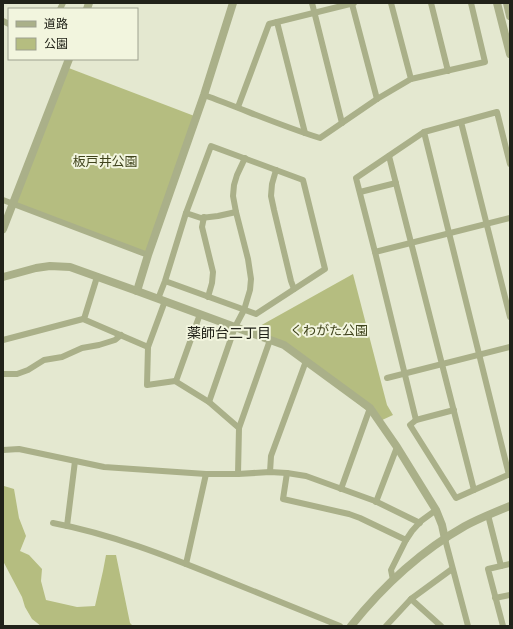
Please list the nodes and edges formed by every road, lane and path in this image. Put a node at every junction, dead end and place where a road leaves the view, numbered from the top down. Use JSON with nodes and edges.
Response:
{"nodes":[{"id":1,"x":233,"y":3,"type":"edge"},
{"id":2,"x":312,"y":3,"type":"edge"},
{"id":3,"x":353,"y":3,"type":"edge"},
{"id":4,"x":391,"y":3,"type":"edge"},
{"id":5,"x":431,"y":3,"type":"edge"},
{"id":6,"x":471,"y":3,"type":"edge"},
{"id":7,"x":497,"y":3,"type":"edge"},
{"id":8,"x":507,"y":3,"type":"edge"},
{"id":9,"x":314,"y":13,"type":"junction"},
{"id":10,"x":510,"y":16,"type":"edge"},
{"id":11,"x":277,"y":22,"type":"junction"},
{"id":12,"x":510,"y":54,"type":"edge"},
{"id":13,"x":69,"y":60,"type":"edge"},
{"id":14,"x":448,"y":71,"type":"junction"},
{"id":15,"x":411,"y":79,"type":"junction"},
{"id":16,"x":204,"y":95,"type":"junction"},
{"id":17,"x":377,"y":99,"type":"junction"},
{"id":18,"x":238,"y":107,"type":"junction"},
{"id":19,"x":461,"y":122,"type":"junction"},
{"id":20,"x":342,"y":123,"type":"junction"},
{"id":21,"x":424,"y":132,"type":"junction"},
{"id":22,"x":305,"y":133,"type":"junction"},
{"id":23,"x":389,"y":156,"type":"junction"},
{"id":24,"x":245,"y":158,"type":"junction"},
{"id":25,"x":510,"y":164,"type":"edge"},
{"id":26,"x":276,"y":170,"type":"junction"},
{"id":27,"x":396,"y":183,"type":"junction"},
{"id":28,"x":360,"y":192,"type":"junction"},
{"id":29,"x":3,"y":200,"type":"edge"},
{"id":30,"x":12,"y":204,"type":"junction"},
{"id":31,"x":236,"y":212,"type":"junction"},
{"id":32,"x":186,"y":213,"type":"junction"},
{"id":33,"x":204,"y":217,"type":"junction"},
{"id":34,"x":510,"y":218,"type":"edge"},
{"id":35,"x":487,"y":224,"type":"junction"},
{"id":36,"x":3,"y":229,"type":"edge"},
{"id":37,"x":449,"y":234,"type":"junction"},
{"id":38,"x":412,"y":243,"type":"junction"},
{"id":39,"x":375,"y":252,"type":"junction"},
{"id":40,"x":148,"y":255,"type":"junction"},
{"id":41,"x":3,"y":277,"type":"edge"},
{"id":42,"x":97,"y":277,"type":"junction"},
{"id":43,"x":165,"y":281,"type":"junction"},
{"id":44,"x":294,"y":289,"type":"junction"},
{"id":45,"x":137,"y":290,"type":"junction"},
{"id":46,"x":208,"y":296,"type":"junction"},
{"id":47,"x":162,"y":300,"type":"junction"},
{"id":48,"x":244,"y":310,"type":"junction"},
{"id":49,"x":200,"y":314,"type":"junction"},
{"id":50,"x":510,"y":317,"type":"edge"},
{"id":51,"x":84,"y":319,"type":"junction"},
{"id":52,"x":235,"y":327,"type":"junction"},
{"id":53,"x":120,"y":335,"type":"junction"},
{"id":54,"x":3,"y":340,"type":"edge"},
{"id":55,"x":270,"y":340,"type":"junction"},
{"id":56,"x":148,"y":347,"type":"junction"},
{"id":57,"x":510,"y":347,"type":"edge"},
{"id":58,"x":479,"y":355,"type":"junction"},
{"id":59,"x":306,"y":361,"type":"junction"},
{"id":60,"x":442,"y":364,"type":"junction"},
{"id":61,"x":3,"y":374,"type":"edge"},
{"id":62,"x":404,"y":374,"type":"junction"},
{"id":63,"x":387,"y":378,"type":"dead end"},
{"id":64,"x":176,"y":381,"type":"junction"},
{"id":65,"x":209,"y":402,"type":"junction"},
{"id":66,"x":370,"y":408,"type":"junction"},
{"id":67,"x":454,"y":410,"type":"junction"},
{"id":68,"x":416,"y":420,"type":"junction"},
{"id":69,"x":239,"y":428,"type":"junction"},
{"id":70,"x":397,"y":447,"type":"junction"},
{"id":71,"x":3,"y":450,"type":"edge"},
{"id":72,"x":75,"y":461,"type":"junction"},
{"id":73,"x":270,"y":472,"type":"junction"},
{"id":74,"x":287,"y":473,"type":"junction"},
{"id":75,"x":206,"y":474,"type":"junction"},
{"id":76,"x":238,"y":474,"type":"junction"},
{"id":77,"x":510,"y":475,"type":"edge"},
{"id":78,"x":341,"y":489,"type":"junction"},
{"id":79,"x":474,"y":490,"type":"junction"},
{"id":80,"x":376,"y":502,"type":"junction"},
{"id":81,"x":510,"y":506,"type":"edge"},
{"id":82,"x":436,"y":510,"type":"junction"},
{"id":83,"x":488,"y":515,"type":"junction"},
{"id":84,"x":53,"y":523,"type":"dead end"},
{"id":85,"x":420,"y":523,"type":"junction"},
{"id":86,"x":67,"y":526,"type":"junction"},
{"id":87,"x":445,"y":539,"type":"junction"},
{"id":88,"x":406,"y":540,"type":"junction"},
{"id":89,"x":186,"y":564,"type":"junction"},
{"id":90,"x":510,"y":564,"type":"edge"},
{"id":91,"x":501,"y":566,"type":"junction"},
{"id":92,"x":452,"y":569,"type":"junction"},
{"id":93,"x":393,"y":580,"type":"junction"},
{"id":94,"x":510,"y":595,"type":"edge"},
{"id":95,"x":495,"y":598,"type":"junction"},
{"id":96,"x":411,"y":599,"type":"junction"},
{"id":97,"x":340,"y":626,"type":"edge"},
{"id":98,"x":351,"y":626,"type":"edge"},
{"id":99,"x":386,"y":626,"type":"edge"},
{"id":100,"x":441,"y":626,"type":"edge"},
{"id":101,"x":468,"y":626,"type":"edge"},
{"id":102,"x":503,"y":626,"type":"edge"}],
"edges":[{"from":1,"to":16,"type":"street"},
{"from":2,"to":9,"type":"street"},
{"from":3,"to":9,"type":"street"},
{"from":3,"to":17,"type":"street"},
{"from":4,"to":15,"type":"street"},
{"from":5,"to":14,"type":"street"},
{"from":6,"to":14,"type":"street"},
{"from":7,"to":12,"type":"street"},
{"from":8,"to":10,"type":"street"},
{"from":9,"to":11,"type":"street"},
{"from":9,"to":20,"type":"street"},
{"from":11,"to":18,"type":"street"},
{"from":11,"to":22,"type":"street"},
{"from":13,"to":30,"type":"street"},
{"from":14,"to":15,"type":"street"},
{"from":15,"to":17,"type":"street"},
{"from":16,"to":18,"type":"street"},
{"from":16,"to":40,"type":"street"},
{"from":17,"to":20,"type":"street"},
{"from":18,"to":22,"type":"street"},
{"from":19,"to":21,"type":"street"},
{"from":19,"to":25,"type":"street"},
{"from":19,"to":35,"type":"street"},
{"from":20,"to":22,"type":"street"},
{"from":21,"to":23,"type":"street"},
{"from":21,"to":37,"type":"street"},
{"from":23,"to":27,"type":"street"},
{"from":23,"to":28,"type":"street"},
{"from":24,"to":26,"type":"street"},
{"from":24,"to":31,"type":"street"},
{"from":24,"to":32,"type":"street"},
{"from":26,"to":44,"type":"street"},
{"from":26,"to":44,"type":"street"},
{"from":27,"to":28,"type":"street"},
{"from":27,"to":38,"type":"street"},
{"from":28,"to":39,"type":"street"},
{"from":29,"to":30,"type":"street"},
{"from":30,"to":36,"type":"street"},
{"from":30,"to":40,"type":"street"},
{"from":31,"to":33,"type":"street"},
{"from":31,"to":48,"type":"street"},
{"from":32,"to":33,"type":"street"},
{"from":32,"to":43,"type":"street"},
{"from":33,"to":46,"type":"street"},
{"from":34,"to":35,"type":"street"},
{"from":35,"to":37,"type":"street"},
{"from":35,"to":50,"type":"street"},
{"from":37,"to":38,"type":"street"},
{"from":37,"to":58,"type":"street"},
{"from":38,"to":39,"type":"street"},
{"from":38,"to":60,"type":"street"},
{"from":39,"to":62,"type":"street"},
{"from":40,"to":45,"type":"street"},
{"from":41,"to":42,"type":"street"},
{"from":42,"to":45,"type":"street"},
{"from":42,"to":51,"type":"street"},
{"from":43,"to":46,"type":"street"},
{"from":43,"to":47,"type":"street"},
{"from":44,"to":48,"type":"street"},
{"from":45,"to":47,"type":"street"},
{"from":46,"to":48,"type":"street"},
{"from":47,"to":49,"type":"street"},
{"from":47,"to":56,"type":"street"},
{"from":48,"to":52,"type":"street"},
{"from":49,"to":52,"type":"street"},
{"from":49,"to":64,"type":"street"},
{"from":51,"to":53,"type":"street"},
{"from":51,"to":54,"type":"street"},
{"from":52,"to":55,"type":"street"},
{"from":52,"to":65,"type":"street"},
{"from":53,"to":56,"type":"street"},
{"from":53,"to":61,"type":"street"},
{"from":55,"to":59,"type":"street"},
{"from":55,"to":69,"type":"street"},
{"from":56,"to":64,"type":"street"},
{"from":57,"to":58,"type":"street"},
{"from":58,"to":60,"type":"street"},
{"from":58,"to":77,"type":"street"},
{"from":59,"to":66,"type":"street"},
{"from":59,"to":73,"type":"street"},
{"from":60,"to":62,"type":"street"},
{"from":60,"to":67,"type":"street"},
{"from":62,"to":63,"type":"street"},
{"from":62,"to":68,"type":"street"},
{"from":64,"to":65,"type":"street"},
{"from":65,"to":69,"type":"street"},
{"from":66,"to":70,"type":"street"},
{"from":66,"to":78,"type":"street"},
{"from":67,"to":68,"type":"street"},
{"from":67,"to":79,"type":"street"},
{"from":68,"to":79,"type":"street"},
{"from":69,"to":76,"type":"street"},
{"from":70,"to":80,"type":"street"},
{"from":70,"to":82,"type":"street"},
{"from":71,"to":72,"type":"street"},
{"from":72,"to":75,"type":"street"},
{"from":72,"to":86,"type":"street"},
{"from":73,"to":74,"type":"street"},
{"from":73,"to":76,"type":"street"},
{"from":74,"to":78,"type":"street"},
{"from":74,"to":88,"type":"street"},
{"from":75,"to":76,"type":"street"},
{"from":75,"to":89,"type":"street"},
{"from":77,"to":79,"type":"street"},
{"from":78,"to":80,"type":"street"},
{"from":80,"to":85,"type":"street"},
{"from":81,"to":83,"type":"street"},
{"from":82,"to":85,"type":"street"},
{"from":82,"to":87,"type":"street"},
{"from":83,"to":87,"type":"street"},
{"from":83,"to":91,"type":"street"},
{"from":84,"to":86,"type":"street"},
{"from":85,"to":88,"type":"street"},
{"from":86,"to":89,"type":"street"},
{"from":87,"to":92,"type":"street"},
{"from":87,"to":93,"type":"street"},
{"from":88,"to":93,"type":"street"},
{"from":89,"to":97,"type":"street"},
{"from":90,"to":91,"type":"street"},
{"from":91,"to":95,"type":"street"},
{"from":92,"to":96,"type":"street"},
{"from":92,"to":101,"type":"street"},
{"from":93,"to":98,"type":"street"},
{"from":94,"to":95,"type":"street"},
{"from":95,"to":102,"type":"street"},
{"from":96,"to":99,"type":"street"},
{"from":96,"to":100,"type":"street"}]}
